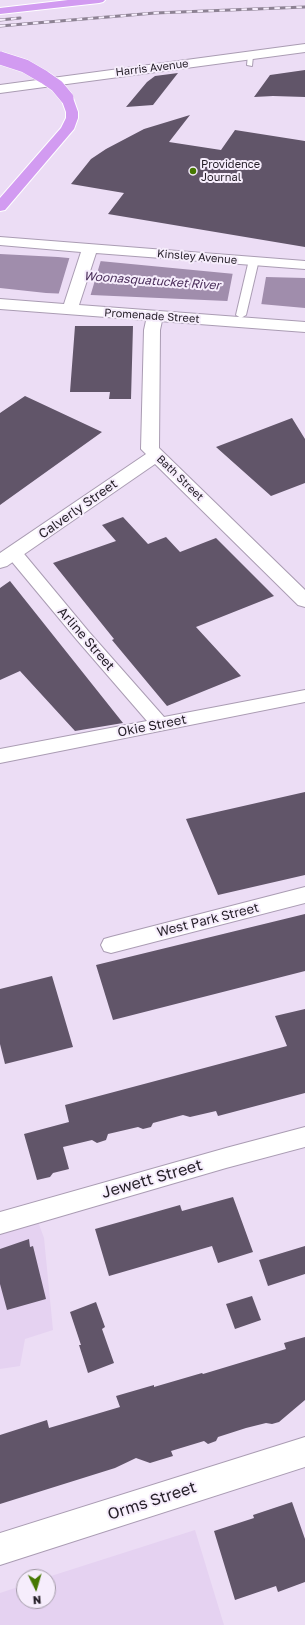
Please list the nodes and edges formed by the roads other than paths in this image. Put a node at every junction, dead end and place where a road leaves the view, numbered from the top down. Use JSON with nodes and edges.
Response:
{"nodes":[{"id":1,"x":27,"y":0,"type":"edge"},
{"id":2,"x":99,"y":0,"type":"edge"},
{"id":3,"x":0,"y":4,"type":"edge"},
{"id":4,"x":0,"y":11,"type":"edge"},
{"id":5,"x":305,"y":48,"type":"edge"},
{"id":6,"x":0,"y":58,"type":"edge"},
{"id":7,"x":0,"y":89,"type":"edge"},
{"id":8,"x":0,"y":207,"type":"edge"},
{"id":9,"x":0,"y":241,"type":"edge"},
{"id":10,"x":88,"y":252,"type":"junction"},
{"id":11,"x":305,"y":265,"type":"edge"},
{"id":12,"x":252,"y":267,"type":"dead end"},
{"id":13,"x":0,"y":304,"type":"edge"},
{"id":14,"x":72,"y":304,"type":"junction"},
{"id":15,"x":242,"y":312,"type":"dead end"},
{"id":16,"x":155,"y":316,"type":"junction"},
{"id":17,"x":305,"y":328,"type":"edge"},
{"id":18,"x":156,"y":455,"type":"junction"},
{"id":19,"x":7,"y":558,"type":"edge"},
{"id":20,"x":305,"y":601,"type":"edge"},
{"id":21,"x":305,"y":696,"type":"edge"},
{"id":22,"x":160,"y":724,"type":"junction"},
{"id":23,"x":0,"y":756,"type":"edge"},
{"id":24,"x":305,"y":895,"type":"edge"},
{"id":25,"x":111,"y":945,"type":"dead end"},
{"id":26,"x":305,"y":1137,"type":"edge"},
{"id":27,"x":0,"y":1223,"type":"edge"},
{"id":28,"x":305,"y":1452,"type":"edge"},
{"id":29,"x":0,"y":1549,"type":"edge"}],
"edges":[{"from":1,"to":3,"type":"highway"},
{"from":2,"to":4,"type":"highway"},
{"from":5,"to":7,"type":"street","name":"Harris Avenue"},
{"from":6,"to":8,"type":"highway","bridge":true},
{"from":9,"to":10,"type":"street","name":"Kinsley Avenue"},
{"from":10,"to":11,"type":"street","name":"Kinsley Avenue"},
{"from":10,"to":14,"type":"street"},
{"from":12,"to":15,"type":"street"},
{"from":13,"to":14,"type":"street","name":"Promenade Street"},
{"from":14,"to":16,"type":"street","name":"Promenade Street"},
{"from":16,"to":17,"type":"street","name":"Promenade Street"},
{"from":16,"to":18,"type":"street","name":"Bath Street"},
{"from":18,"to":19,"type":"street","name":"Calverly Street"},
{"from":18,"to":20,"type":"street","name":"Bath Street"},
{"from":19,"to":22,"type":"street","name":"Arline Street"},
{"from":21,"to":22,"type":"street","name":"Okie Street"},
{"from":22,"to":23,"type":"street","name":"Okie Street"},
{"from":24,"to":25,"type":"street","name":"West Park Street"},
{"from":26,"to":27,"type":"street","name":"Jewett Street"},
{"from":28,"to":29,"type":"street","name":"Orms Street"}]}
